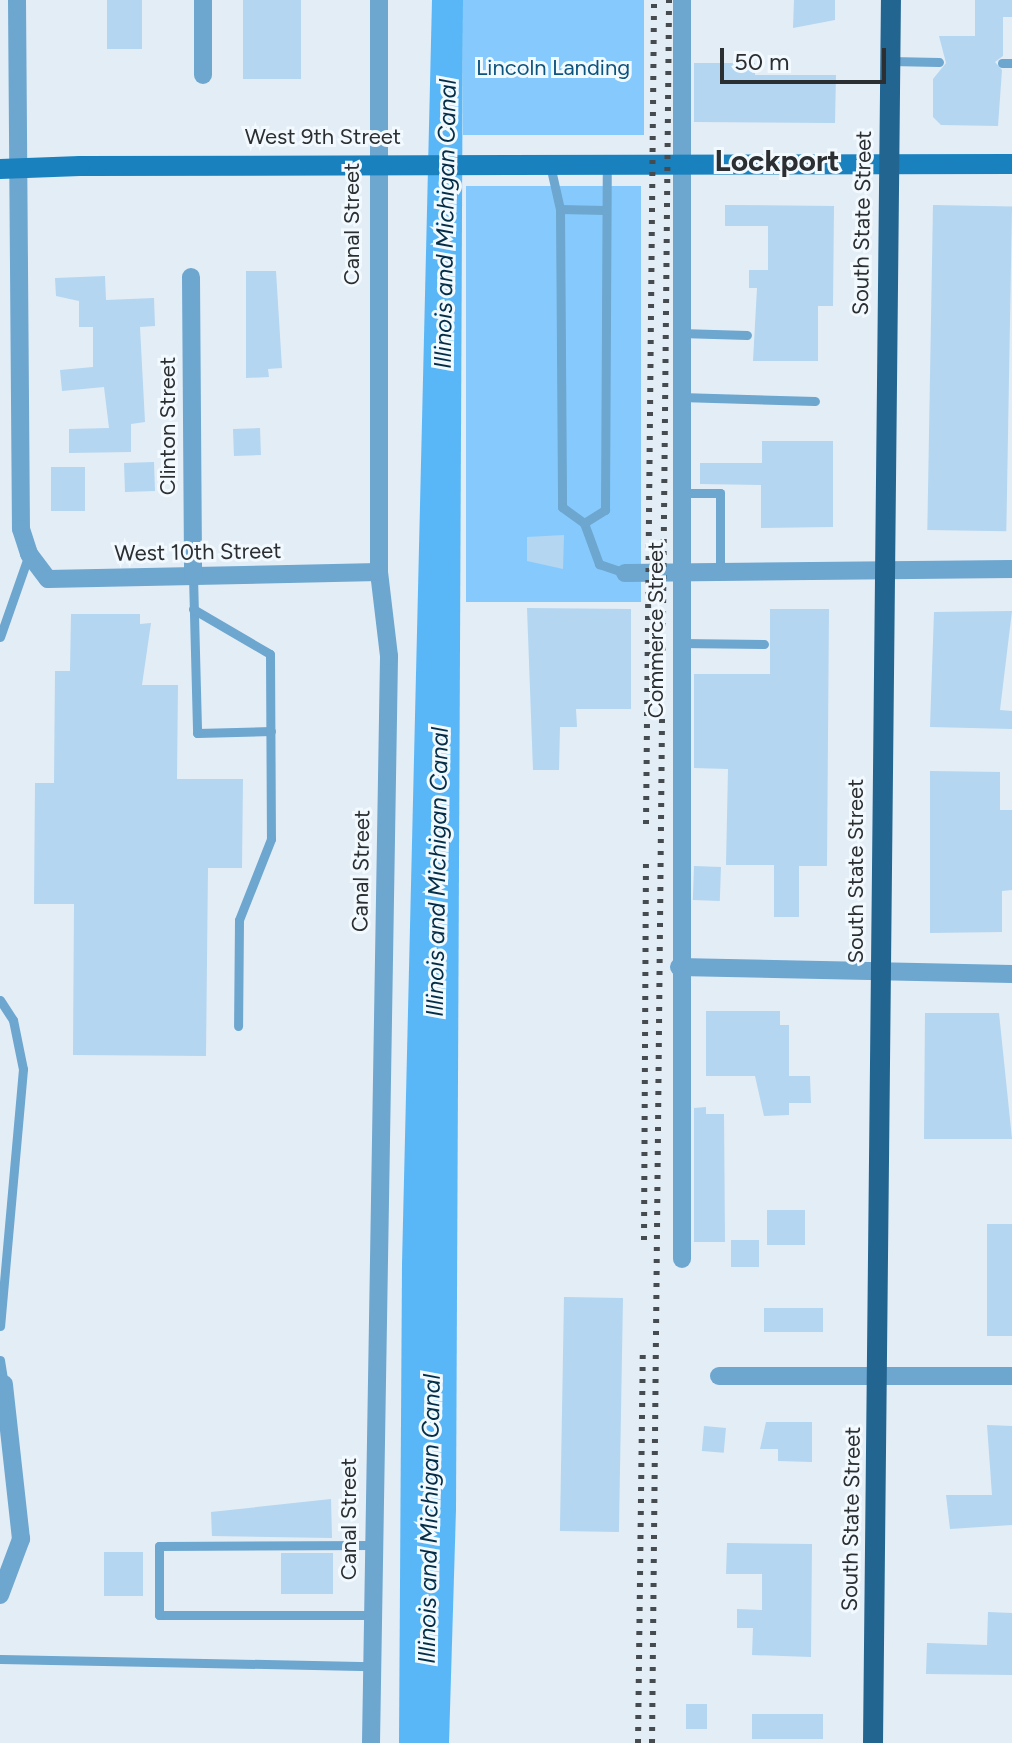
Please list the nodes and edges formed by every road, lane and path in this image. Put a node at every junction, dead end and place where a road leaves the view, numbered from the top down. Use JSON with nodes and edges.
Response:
{"nodes":[{"id":1,"x":17,"y":0,"type":"edge"},
{"id":2,"x":203,"y":0,"type":"edge"},
{"id":3,"x":379,"y":0,"type":"edge"},
{"id":4,"x":682,"y":0,"type":"edge"},
{"id":5,"x":891,"y":0,"type":"edge"},
{"id":6,"x":890,"y":61,"type":"junction"},
{"id":7,"x":939,"y":62,"type":"dead end"},
{"id":8,"x":203,"y":75,"type":"dead end"},
{"id":9,"x":10,"y":144,"type":"edge"},
{"id":10,"x":376,"y":161,"type":"junction"},
{"id":11,"x":549,"y":161,"type":"junction"},
{"id":12,"x":607,"y":162,"type":"junction"},
{"id":13,"x":680,"y":162,"type":"junction"},
{"id":14,"x":886,"y":164,"type":"junction"},
{"id":15,"x":1012,"y":164,"type":"edge"},
{"id":16,"x":0,"y":169,"type":"edge"},
{"id":17,"x":560,"y":209,"type":"junction"},
{"id":18,"x":605,"y":210,"type":"junction"},
{"id":19,"x":191,"y":277,"type":"dead end"},
{"id":20,"x":680,"y":333,"type":"junction"},
{"id":21,"x":747,"y":335,"type":"dead end"},
{"id":22,"x":680,"y":397,"type":"junction"},
{"id":23,"x":815,"y":401,"type":"dead end"},
{"id":24,"x":679,"y":493,"type":"junction"},
{"id":25,"x":584,"y":523,"type":"junction"},
{"id":26,"x":29,"y":554,"type":"junction"},
{"id":27,"x":883,"y":568,"type":"junction"},
{"id":28,"x":1012,"y":569,"type":"edge"},
{"id":29,"x":720,"y":570,"type":"junction"},
{"id":30,"x":680,"y":571,"type":"junction"},
{"id":31,"x":379,"y":572,"type":"junction"},
{"id":32,"x":625,"y":573,"type":"joint"},
{"id":33,"x":193,"y":576,"type":"junction"},
{"id":34,"x":193,"y":609,"type":"junction"},
{"id":35,"x":0,"y":637,"type":"edge"},
{"id":36,"x":680,"y":643,"type":"junction"},
{"id":37,"x":764,"y":644,"type":"dead end"},
{"id":38,"x":271,"y":731,"type":"junction"},
{"id":39,"x":679,"y":967,"type":"junction"},
{"id":40,"x":880,"y":974,"type":"junction"},
{"id":41,"x":1012,"y":974,"type":"edge"},
{"id":42,"x":0,"y":1000,"type":"edge"},
{"id":43,"x":238,"y":1026,"type":"dead end"},
{"id":44,"x":682,"y":1259,"type":"dead end"},
{"id":45,"x":0,"y":1326,"type":"edge"},
{"id":46,"x":0,"y":1360,"type":"edge"},
{"id":47,"x":719,"y":1376,"type":"dead end"},
{"id":48,"x":1012,"y":1376,"type":"edge"},
{"id":49,"x":876,"y":1381,"type":"junction"},
{"id":50,"x":4,"y":1384,"type":"joint"},
{"id":51,"x":373,"y":1545,"type":"junction"},
{"id":52,"x":0,"y":1595,"type":"edge"},
{"id":53,"x":372,"y":1615,"type":"junction"},
{"id":54,"x":0,"y":1659,"type":"edge"},
{"id":55,"x":372,"y":1666,"type":"junction"},
{"id":56,"x":371,"y":1743,"type":"edge"},
{"id":57,"x":873,"y":1743,"type":"edge"}],
"edges":[{"from":1,"to":9,"type":"street"},
{"from":2,"to":8,"type":"street"},
{"from":3,"to":10,"type":"street","name":"Canal Street"},
{"from":4,"to":13,"type":"street","name":"Commerce Street"},
{"from":5,"to":6,"type":"main road","name":"South State Street"},
{"from":6,"to":7,"type":"lane"},
{"from":6,"to":14,"type":"main road","name":"South State Street"},
{"from":9,"to":26,"type":"street"},
{"from":10,"to":11,"type":"main road","name":"West 9th Street"},
{"from":10,"to":16,"type":"main road","name":"West 9th Street","bridge":true},
{"from":10,"to":31,"type":"street","name":"Canal Street"},
{"from":11,"to":12,"type":"main road","name":"West 9th Street"},
{"from":11,"to":17,"type":"lane"},
{"from":12,"to":13,"type":"main road","name":"West 9th Street"},
{"from":12,"to":18,"type":"lane"},
{"from":13,"to":14,"type":"main road","name":"West 9th Street"},
{"from":13,"to":20,"type":"street","name":"Commerce Street"},
{"from":14,"to":15,"type":"main road","name":"West 9th Street"},
{"from":14,"to":27,"type":"main road","name":"South State Street"},
{"from":17,"to":18,"type":"lane"},
{"from":17,"to":25,"type":"lane"},
{"from":18,"to":25,"type":"lane"},
{"from":19,"to":33,"type":"street","name":"Clinton Street"},
{"from":20,"to":21,"type":"lane"},
{"from":20,"to":22,"type":"street","name":"Commerce Street"},
{"from":22,"to":23,"type":"lane"},
{"from":22,"to":24,"type":"street","name":"Commerce Street"},
{"from":24,"to":29,"type":"lane"},
{"from":24,"to":30,"type":"street","name":"Commerce Street"},
{"from":25,"to":32,"type":"lane"},
{"from":26,"to":33,"type":"street","name":"West 10th Street"},
{"from":26,"to":35,"type":"lane"},
{"from":27,"to":28,"type":"street"},
{"from":27,"to":29,"type":"street"},
{"from":27,"to":40,"type":"main road","name":"South State Street"},
{"from":29,"to":30,"type":"street"},
{"from":30,"to":32,"type":"street"},
{"from":30,"to":36,"type":"street","name":"Commerce Street"},
{"from":31,"to":33,"type":"street","name":"West 10th Street"},
{"from":31,"to":51,"type":"street","name":"Canal Street"},
{"from":33,"to":34,"type":"lane"},
{"from":34,"to":38,"type":"lane"},
{"from":34,"to":38,"type":"lane"},
{"from":36,"to":37,"type":"lane"},
{"from":36,"to":39,"type":"street","name":"Commerce Street"},
{"from":38,"to":43,"type":"lane"},
{"from":39,"to":40,"type":"street"},
{"from":39,"to":44,"type":"street","name":"Commerce Street"},
{"from":40,"to":41,"type":"street"},
{"from":40,"to":49,"type":"main road","name":"South State Street"},
{"from":42,"to":45,"type":"lane"},
{"from":46,"to":50,"type":"lane"},
{"from":47,"to":49,"type":"street"},
{"from":48,"to":49,"type":"street"},
{"from":49,"to":57,"type":"main road","name":"South State Street"},
{"from":50,"to":52,"type":"street"},
{"from":51,"to":53,"type":"street","name":"Canal Street"},
{"from":51,"to":53,"type":"lane"},
{"from":53,"to":55,"type":"street","name":"Canal Street"},
{"from":54,"to":55,"type":"lane"},
{"from":55,"to":56,"type":"street","name":"Canal Street"}]}
